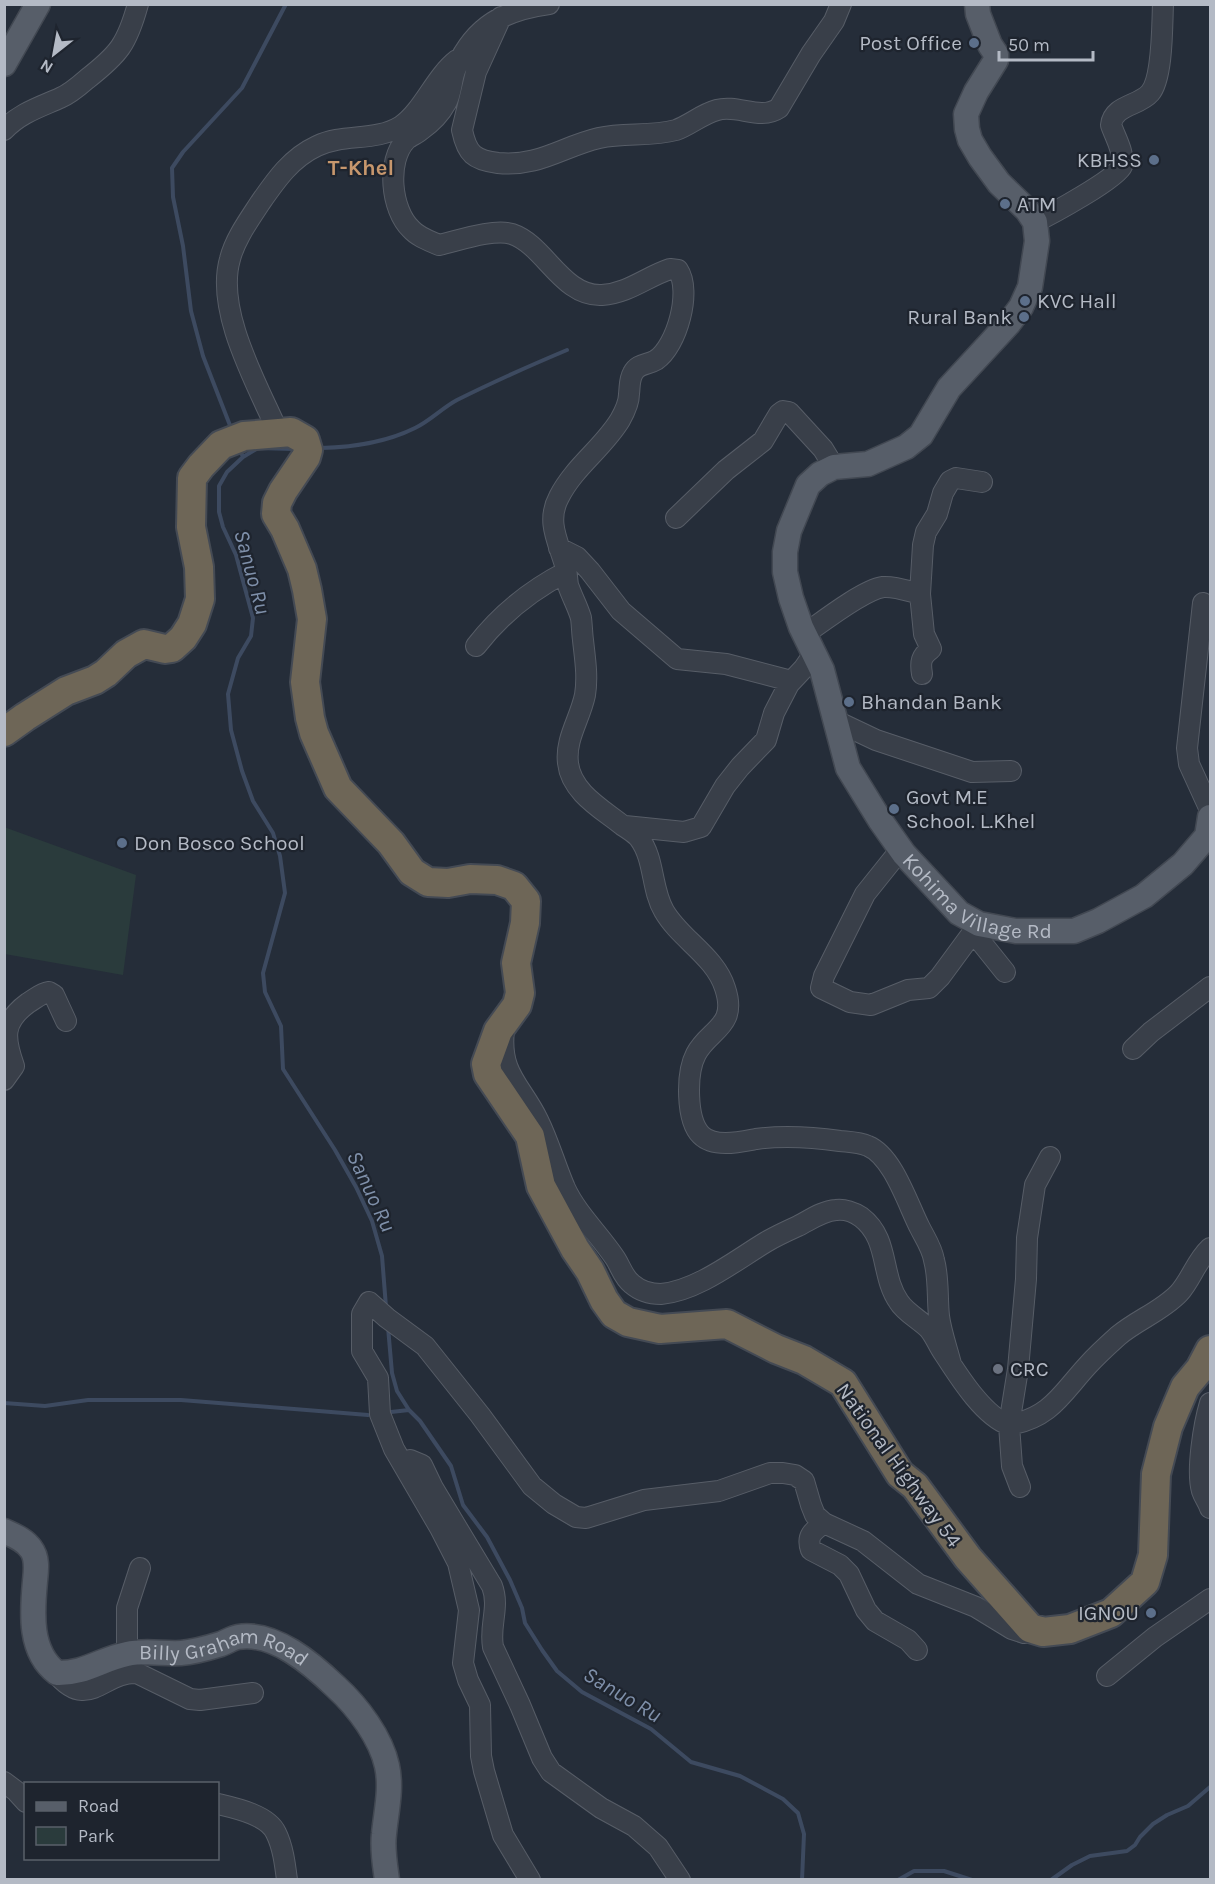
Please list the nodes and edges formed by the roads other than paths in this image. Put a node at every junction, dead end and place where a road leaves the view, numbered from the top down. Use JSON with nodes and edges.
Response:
{"nodes":[{"id":1,"x":38,"y":4,"type":"edge"},
{"id":2,"x":138,"y":4,"type":"edge"},
{"id":3,"x":549,"y":4,"type":"edge"},
{"id":4,"x":841,"y":4,"type":"edge"},
{"id":5,"x":977,"y":4,"type":"edge"},
{"id":6,"x":1163,"y":4,"type":"edge"},
{"id":7,"x":501,"y":17,"type":"junction"},
{"id":8,"x":464,"y":55,"type":"junction"},
{"id":9,"x":4,"y":64,"type":"edge"},
{"id":10,"x":4,"y":130,"type":"edge"},
{"id":11,"x":1035,"y":222,"type":"junction"},
{"id":12,"x":278,"y":432,"type":"junction"},
{"id":13,"x":834,"y":467,"type":"junction"},
{"id":14,"x":982,"y":482,"type":"dead end"},
{"id":15,"x":676,"y":518,"type":"dead end"},
{"id":16,"x":559,"y":548,"type":"junction"},
{"id":17,"x":566,"y":572,"type":"junction"},
{"id":18,"x":920,"y":594,"type":"junction"},
{"id":19,"x":1203,"y":603,"type":"dead end"},
{"id":20,"x":810,"y":643,"type":"junction"},
{"id":21,"x":476,"y":646,"type":"dead end"},
{"id":22,"x":921,"y":674,"type":"dead end"},
{"id":23,"x":791,"y":681,"type":"junction"},
{"id":24,"x":836,"y":721,"type":"junction"},
{"id":25,"x":4,"y":732,"type":"edge"},
{"id":26,"x":1011,"y":771,"type":"dead end"},
{"id":27,"x":1210,"y":810,"type":"edge"},
{"id":28,"x":1210,"y":818,"type":"edge"},
{"id":29,"x":623,"y":826,"type":"junction"},
{"id":30,"x":901,"y":849,"type":"junction"},
{"id":31,"x":976,"y":928,"type":"junction"},
{"id":32,"x":1005,"y":972,"type":"dead end"},
{"id":33,"x":1210,"y":987,"type":"edge"},
{"id":34,"x":506,"y":1018,"type":"junction"},
{"id":35,"x":66,"y":1021,"type":"dead end"},
{"id":36,"x":1133,"y":1049,"type":"dead end"},
{"id":37,"x":4,"y":1080,"type":"edge"},
{"id":38,"x":1050,"y":1157,"type":"dead end"},
{"id":39,"x":1210,"y":1248,"type":"edge"},
{"id":40,"x":1210,"y":1350,"type":"edge"},
{"id":41,"x":951,"y":1364,"type":"junction"},
{"id":42,"x":1210,"y":1403,"type":"edge"},
{"id":43,"x":1009,"y":1425,"type":"junction"},
{"id":44,"x":406,"y":1468,"type":"junction"},
{"id":45,"x":1020,"y":1487,"type":"dead end"},
{"id":46,"x":1210,"y":1508,"type":"edge"},
{"id":47,"x":824,"y":1523,"type":"junction"},
{"id":48,"x":4,"y":1531,"type":"edge"},
{"id":49,"x":140,"y":1568,"type":"dead end"},
{"id":50,"x":1210,"y":1599,"type":"edge"},
{"id":51,"x":1043,"y":1632,"type":"junction"},
{"id":52,"x":916,"y":1650,"type":"dead end"},
{"id":53,"x":127,"y":1654,"type":"junction"},
{"id":54,"x":55,"y":1672,"type":"junction"},
{"id":55,"x":1107,"y":1676,"type":"dead end"},
{"id":56,"x":253,"y":1693,"type":"dead end"},
{"id":57,"x":4,"y":1782,"type":"edge"},
{"id":58,"x":24,"y":1800,"type":"edge"},
{"id":59,"x":219,"y":1804,"type":"edge"},
{"id":60,"x":287,"y":1880,"type":"edge"},
{"id":61,"x":387,"y":1880,"type":"edge"},
{"id":62,"x":530,"y":1880,"type":"edge"},
{"id":63,"x":680,"y":1880,"type":"edge"}],
"edges":[{"from":1,"to":9,"type":"main road"},
{"from":2,"to":10,"type":"street"},
{"from":3,"to":7,"type":"street"},
{"from":4,"to":7,"type":"street"},
{"from":5,"to":11,"type":"main road"},
{"from":6,"to":11,"type":"street"},
{"from":7,"to":8,"type":"street"},
{"from":8,"to":12,"type":"street"},
{"from":8,"to":16,"type":"street"},
{"from":11,"to":13,"type":"main road","name":"Kohima Village Rd"},
{"from":12,"to":25,"type":"highway","name":"National Highway 54"},
{"from":12,"to":34,"type":"highway","name":"National Highway 54"},
{"from":13,"to":15,"type":"street"},
{"from":13,"to":20,"type":"main road","name":"Kohima Village Rd"},
{"from":14,"to":18,"type":"street"},
{"from":16,"to":17,"type":"street"},
{"from":16,"to":23,"type":"street"},
{"from":17,"to":21,"type":"street"},
{"from":17,"to":29,"type":"street"},
{"from":18,"to":20,"type":"street"},
{"from":18,"to":22,"type":"street"},
{"from":19,"to":27,"type":"street"},
{"from":20,"to":23,"type":"street"},
{"from":20,"to":24,"type":"main road","name":"Kohima Village Rd"},
{"from":23,"to":29,"type":"street"},
{"from":24,"to":26,"type":"street"},
{"from":24,"to":30,"type":"main road","name":"Kohima Village Rd"},
{"from":28,"to":31,"type":"main road","name":"Kohima Village Rd"},
{"from":29,"to":41,"type":"street"},
{"from":30,"to":31,"type":"main road","name":"Kohima Village Rd"},
{"from":30,"to":31,"type":"street"},
{"from":31,"to":32,"type":"street"},
{"from":33,"to":36,"type":"street"},
{"from":34,"to":41,"type":"street"},
{"from":34,"to":51,"type":"highway","name":"National Highway 54"},
{"from":35,"to":37,"type":"street"},
{"from":38,"to":43,"type":"street"},
{"from":39,"to":43,"type":"street"},
{"from":40,"to":51,"type":"highway"},
{"from":41,"to":43,"type":"street"},
{"from":42,"to":46,"type":"street"},
{"from":43,"to":45,"type":"street"},
{"from":44,"to":47,"type":"street"},
{"from":44,"to":62,"type":"street"},
{"from":44,"to":63,"type":"street"},
{"from":47,"to":51,"type":"street"},
{"from":47,"to":52,"type":"street"},
{"from":48,"to":54,"type":"main road"},
{"from":49,"to":53,"type":"street"},
{"from":50,"to":55,"type":"street"},
{"from":53,"to":54,"type":"main road","name":"Billy Graham Road"},
{"from":53,"to":61,"type":"main road","name":"Billy Graham Road"},
{"from":54,"to":56,"type":"street"},
{"from":57,"to":58,"type":"street"},
{"from":59,"to":60,"type":"street"}]}
